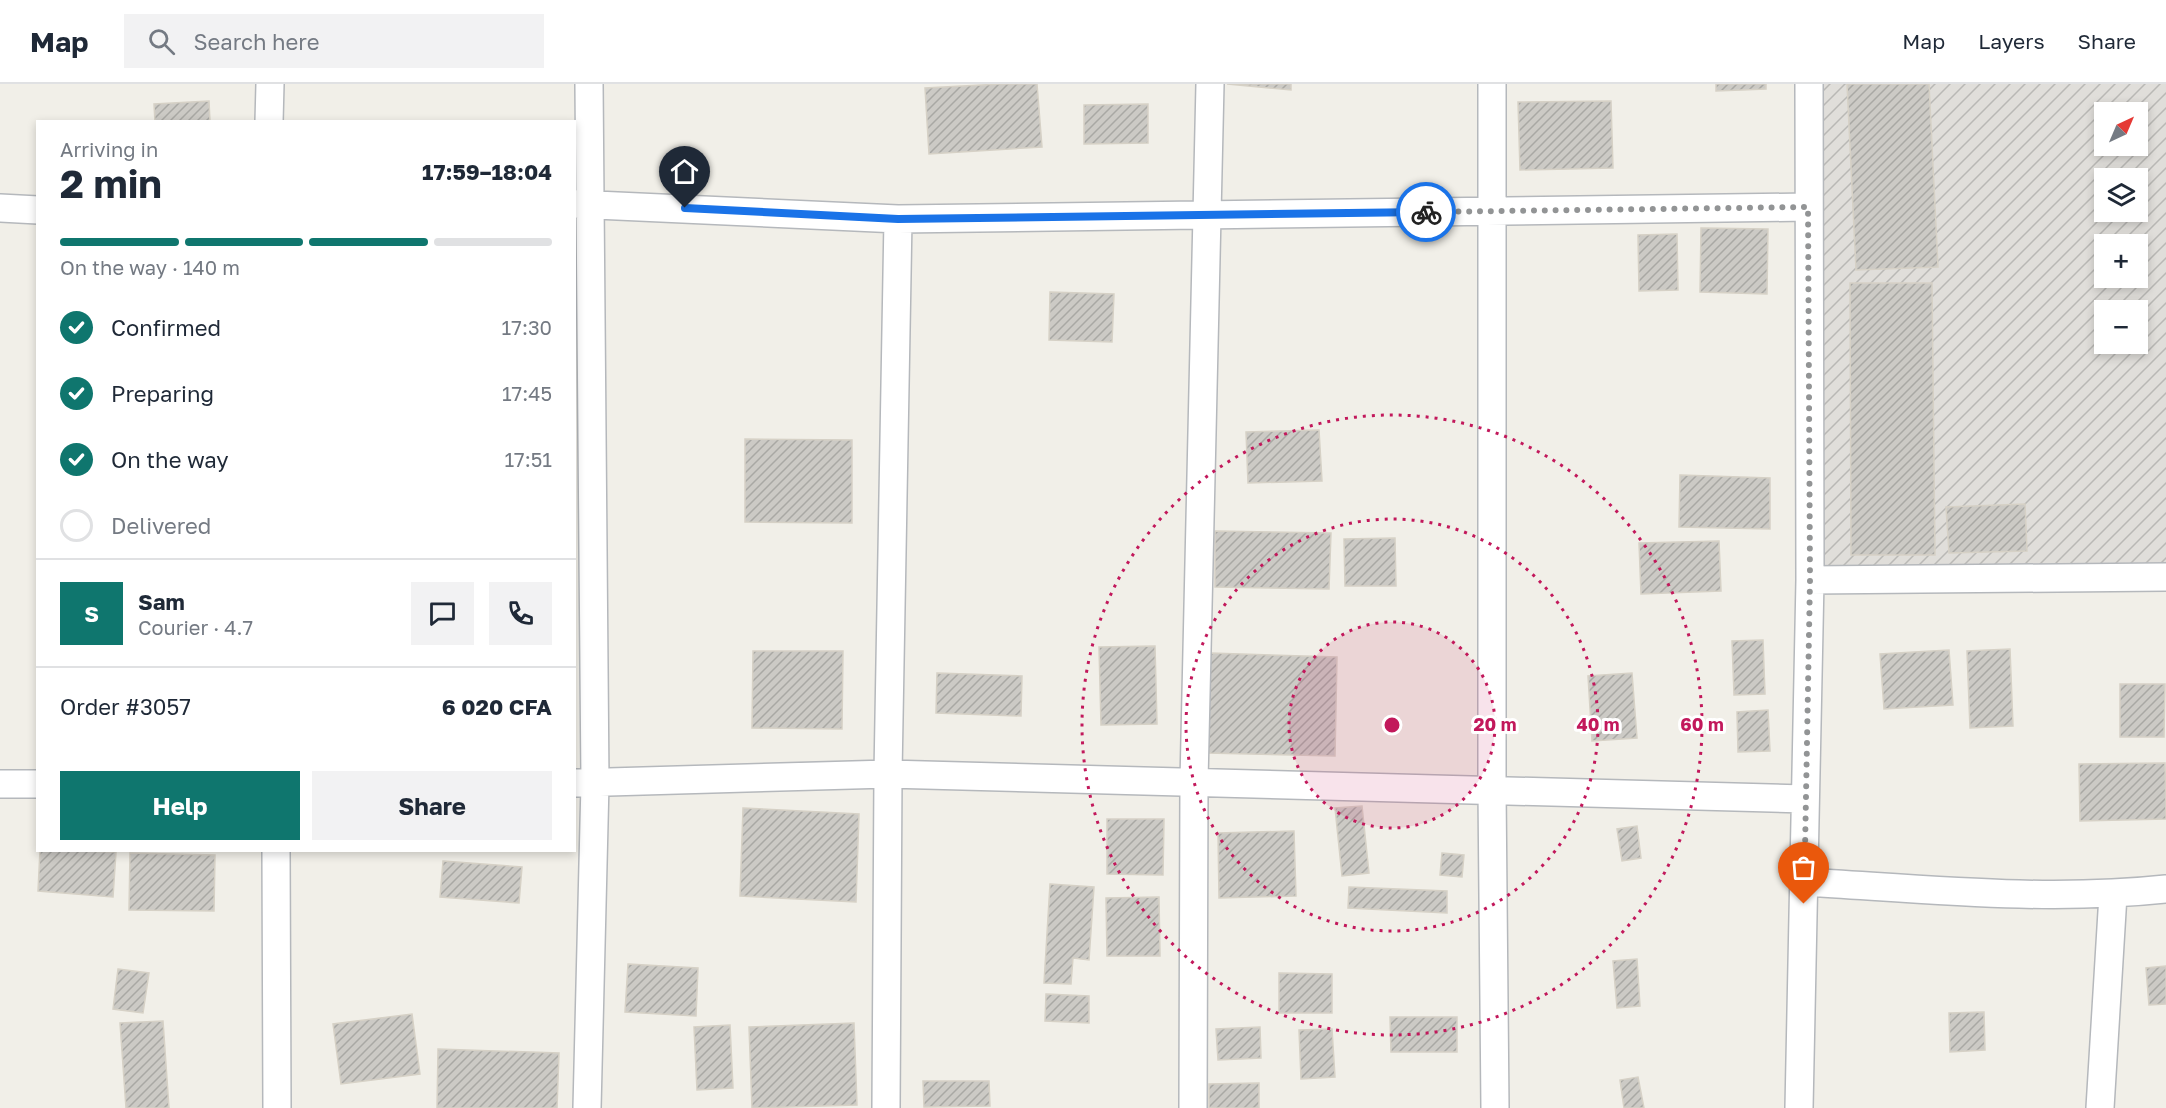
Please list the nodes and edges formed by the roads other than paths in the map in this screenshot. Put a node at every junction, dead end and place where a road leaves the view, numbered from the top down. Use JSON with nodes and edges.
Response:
{"nodes":[{"id":1,"x":270,"y":84,"type":"edge"},
{"id":2,"x":589,"y":84,"type":"edge"},
{"id":3,"x":1210,"y":84,"type":"edge"},
{"id":4,"x":1492,"y":84,"type":"edge"},
{"id":5,"x":1809,"y":84,"type":"edge"},
{"id":6,"x":269,"y":120,"type":"edge"},
{"id":7,"x":583,"y":204,"type":"edge"},
{"id":8,"x":1808,"y":207,"type":"junction"},
{"id":9,"x":0,"y":208,"type":"edge"},
{"id":10,"x":36,"y":210,"type":"edge"},
{"id":11,"x":1494,"y":210,"type":"junction"},
{"id":12,"x":1209,"y":216,"type":"junction"},
{"id":13,"x":898,"y":219,"type":"junction"},
{"id":14,"x":2166,"y":577,"type":"edge"},
{"id":15,"x":1810,"y":580,"type":"junction"},
{"id":16,"x":888,"y":774,"type":"junction"},
{"id":17,"x":1194,"y":781,"type":"junction"},
{"id":18,"x":585,"y":783,"type":"edge"},
{"id":19,"x":0,"y":784,"type":"edge"},
{"id":20,"x":36,"y":784,"type":"edge"},
{"id":21,"x":1492,"y":790,"type":"junction"},
{"id":22,"x":1804,"y":799,"type":"junction"},
{"id":23,"x":276,"y":852,"type":"edge"},
{"id":24,"x":1805,"y":882,"type":"junction"},
{"id":25,"x":2166,"y":889,"type":"edge"},
{"id":26,"x":2113,"y":895,"type":"junction"},
{"id":27,"x":277,"y":1108,"type":"edge"},
{"id":28,"x":587,"y":1108,"type":"edge"},
{"id":29,"x":886,"y":1108,"type":"edge"},
{"id":30,"x":1193,"y":1108,"type":"edge"},
{"id":31,"x":1495,"y":1108,"type":"edge"},
{"id":32,"x":1799,"y":1108,"type":"edge"},
{"id":33,"x":2100,"y":1108,"type":"edge"}],
"edges":[{"from":1,"to":6,"type":"street"},
{"from":2,"to":7,"type":"street"},
{"from":3,"to":12,"type":"street"},
{"from":4,"to":11,"type":"street"},
{"from":5,"to":8,"type":"street"},
{"from":7,"to":13,"type":"street"},
{"from":7,"to":18,"type":"street"},
{"from":8,"to":11,"type":"street"},
{"from":8,"to":15,"type":"street"},
{"from":9,"to":10,"type":"street"},
{"from":11,"to":12,"type":"street"},
{"from":11,"to":21,"type":"street"},
{"from":12,"to":13,"type":"street"},
{"from":12,"to":17,"type":"street"},
{"from":13,"to":16,"type":"street"},
{"from":14,"to":15,"type":"street"},
{"from":15,"to":22,"type":"street"},
{"from":16,"to":17,"type":"street"},
{"from":16,"to":18,"type":"street"},
{"from":16,"to":29,"type":"street"},
{"from":17,"to":21,"type":"street"},
{"from":17,"to":30,"type":"street"},
{"from":18,"to":28,"type":"street"},
{"from":19,"to":20,"type":"street"},
{"from":21,"to":22,"type":"street"},
{"from":21,"to":31,"type":"street"},
{"from":22,"to":24,"type":"street"},
{"from":23,"to":27,"type":"street"},
{"from":24,"to":26,"type":"street"},
{"from":24,"to":32,"type":"street"},
{"from":25,"to":26,"type":"street"},
{"from":26,"to":33,"type":"street"}]}
